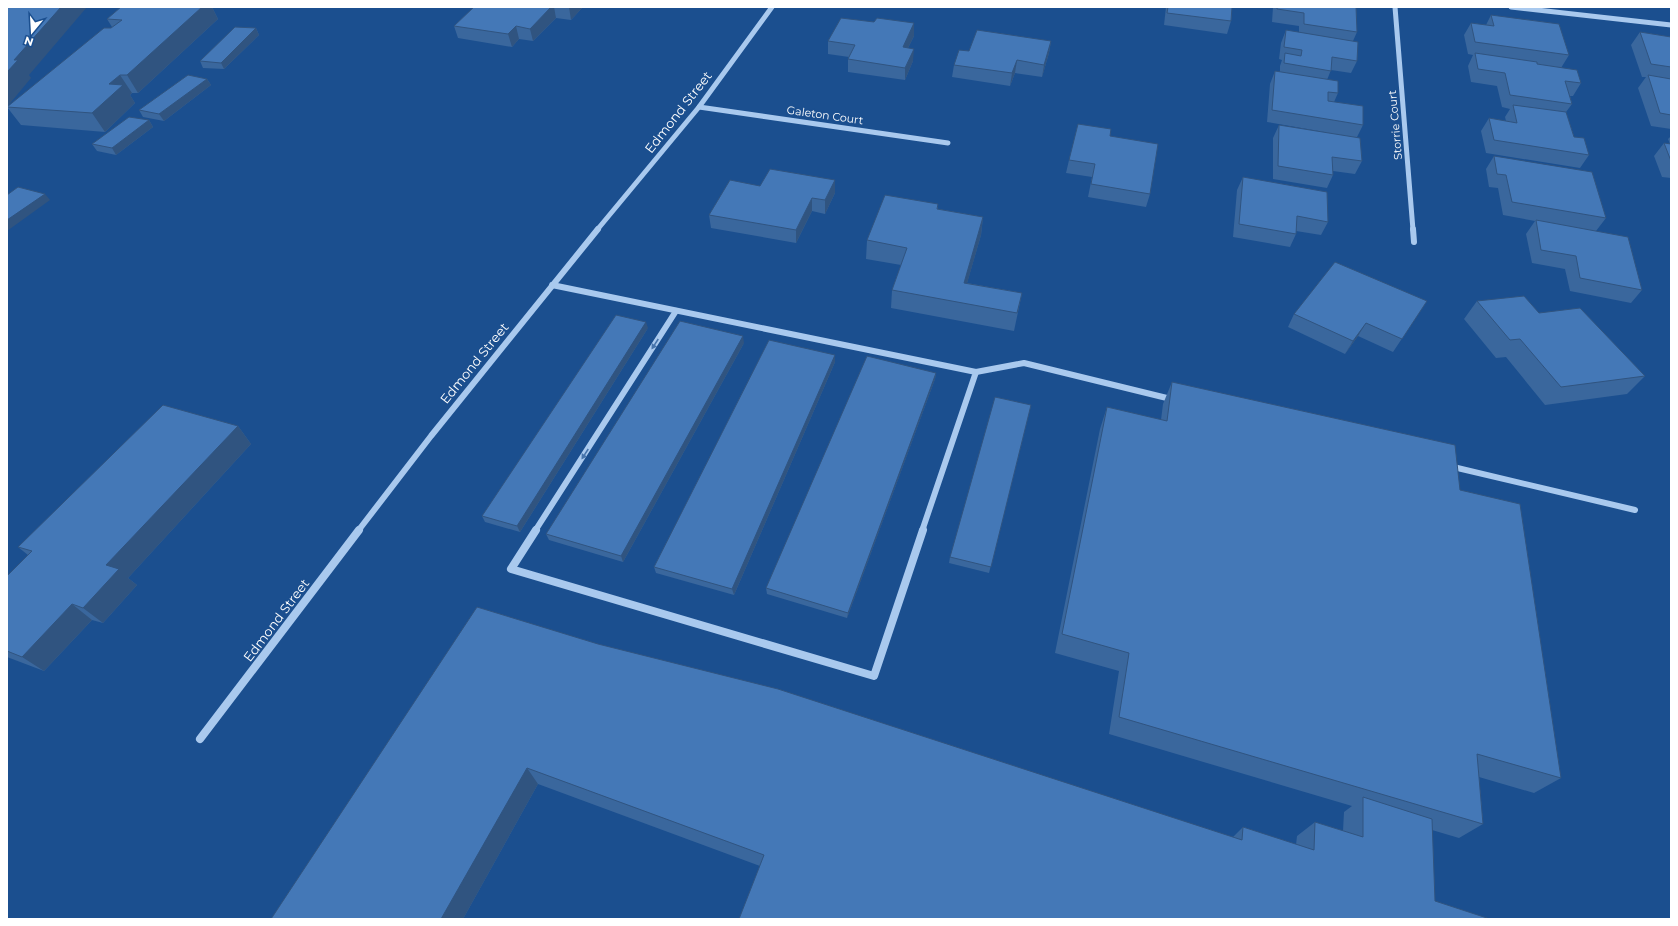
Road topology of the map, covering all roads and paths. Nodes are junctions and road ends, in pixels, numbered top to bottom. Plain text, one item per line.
1 (772, 7) edge
2 (1395, 7) edge
3 (1511, 7) edge
4 (1671, 25) edge
5 (699, 107) junction
6 (948, 143) dead end
7 (1414, 242) dead end
8 (552, 285) junction
9 (676, 311) junction
10 (976, 372) junction
11 (1179, 401) edge
12 (1442, 464) edge
13 (1635, 510) dead end
14 (200, 739) dead end

1 - 5 street, Edmond Street
2 - 7 street, Storrie Court
3 - 4 street
5 - 6 street, Galeton Court
5 - 8 street, Edmond Street
8 - 9 street
8 - 14 street, Edmond Street
9 - 10 street
9 -> 10 street
10 - 11 street
12 - 13 street

